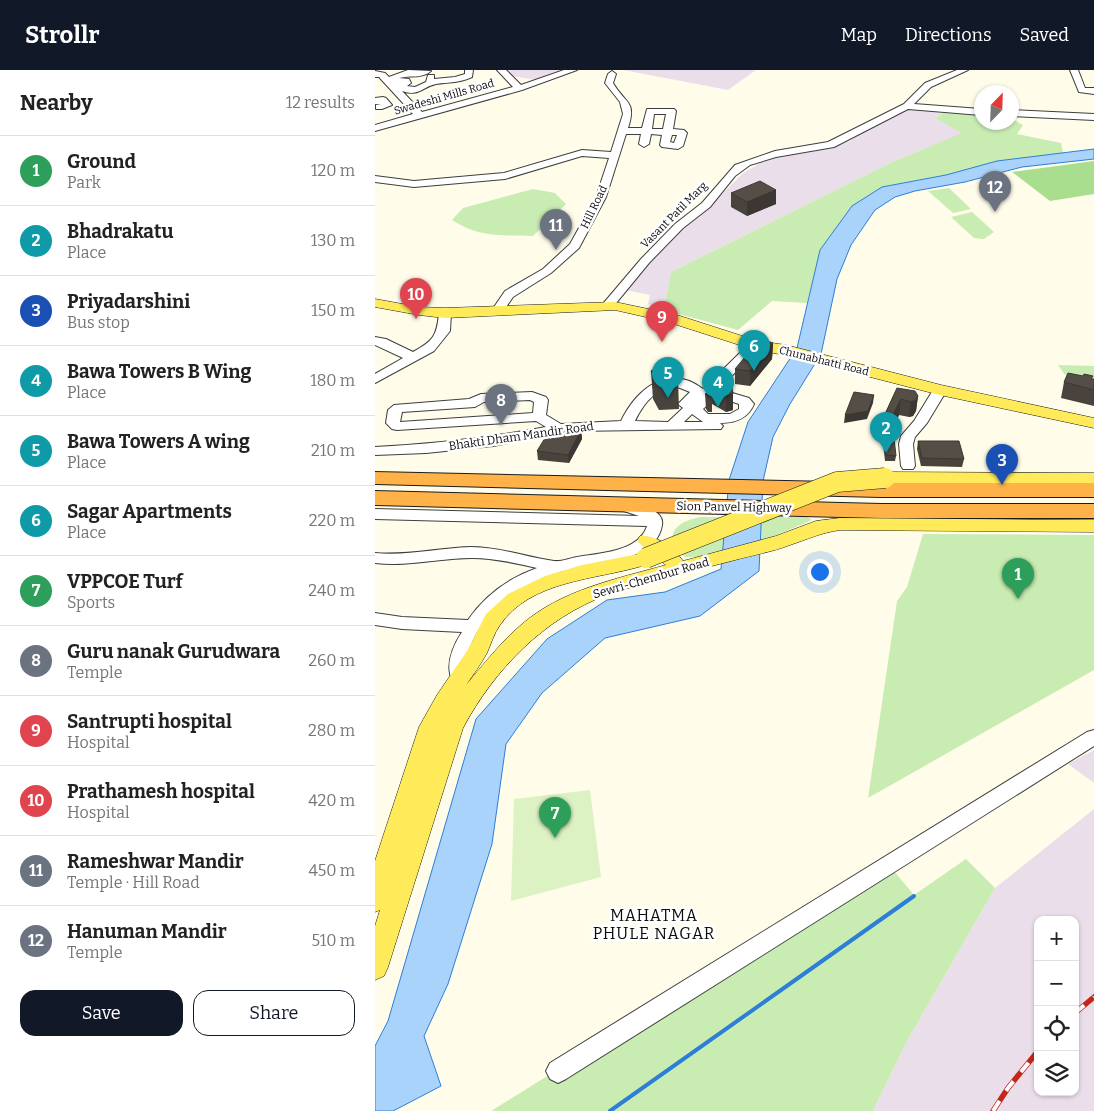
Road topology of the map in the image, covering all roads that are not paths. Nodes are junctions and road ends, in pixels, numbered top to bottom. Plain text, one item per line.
1 (469, 70) edge
2 (501, 70) edge
3 (573, 70) edge
4 (964, 70) edge
5 (1067, 70) edge
6 (1074, 70) edge
7 (425, 72) edge
8 (375, 74) edge
9 (612, 74) dead end
10 (461, 78) junction
11 (437, 83) junction
12 (491, 84) dead end
13 (1072, 86) dead end
14 (519, 88) junction
15 (382, 90) edge
16 (472, 90) junction
17 (1094, 91) edge
18 (420, 102) junction
19 (629, 106) junction
20 (907, 106) junction
21 (379, 108) edge
22 (656, 108) dead end
23 (974, 111) edge
24 (1019, 114) edge
25 (1094, 117) edge
26 (375, 123) edge
27 (375, 128) edge
28 (623, 131) junction
29 (645, 132) junction
30 (644, 144) dead end
31 (615, 155) junction
32 (375, 179) edge
33 (375, 303) edge
34 (607, 305) junction
35 (498, 310) junction
36 (445, 313) junction
37 (375, 341) edge
38 (755, 345) junction
39 (412, 357) junction
40 (375, 362) edge
41 (390, 370) junction
42 (375, 378) edge
43 (939, 390) junction
44 (712, 391) junction
45 (641, 402) junction
46 (475, 403) junction
47 (657, 405) edge
48 (681, 413) junction
49 (539, 418) junction
50 (472, 421) junction
51 (720, 422) junction
52 (1094, 423) edge
53 (626, 425) junction
54 (403, 426) junction
55 (743, 426) dead end
56 (559, 429) junction
57 (395, 450) junction
58 (375, 451) edge
59 (908, 466) dead end
60 (375, 478) edge
61 (1094, 479) edge
62 (1094, 490) edge
63 (375, 498) edge
64 (783, 498) junction
65 (611, 504) junction
66 (882, 511) junction
67 (1094, 511) edge
68 (375, 514) edge
69 (655, 521) junction
70 (1094, 526) edge
71 (817, 527) junction
72 (647, 549) junction
73 (375, 558) edge
74 (555, 567) junction
75 (683, 568) junction
76 (375, 620) edge
77 (473, 626) junction
78 (459, 677) junction
79 (1094, 737) edge
80 (1068, 751) joint
81 (375, 900) edge
82 (375, 967) edge
83 (558, 1070) dead end

1 - 10 street
2 - 14 street
3 - 14 street, Swadeshi Mills Road
4 - 20 street
5 - 13 street
6 - 17 street
7 - 11 street
7 - 18 street
8 - 15 street
9 - 19 street
10 - 11 street
10 - 16 street
11 - 16 street
11 - 18 street
11 - 18 street
12 - 16 street
14 - 16 street, Swadeshi Mills Road
15 - 18 street
16 - 18 street, Swadeshi Mills Road
18 - 21 street
18 - 27 street, Swadeshi Mills Road
19 - 22 street
19 - 28 street, Hill Road
20 - 23 street
20 - 34 street, Vasant Patil Marg
21 - 26 street
24 - 25 street
28 - 29 street
28 - 31 street, Hill Road
29 - 29 street
29 - 30 street
31 - 32 street
31 - 35 street, Hill Road
33 - 36 main road, Chunabhatti Road
34 - 35 main road, Chunabhatti Road
34 - 38 main road, Chunabhatti Road
35 - 36 main road, Chunabhatti Road
36 - 39 street
37 - 39 street
38 - 43 main road, Chunabhatti Road
38 - 44 street
39 - 41 street
40 - 41 street
41 - 42 street
43 - 52 main road, Chunabhatti Road
43 - 59 street
44 - 48 street
44 - 51 street
44 - 51 street
45 - 47 street
45 - 48 street
45 - 53 street
46 - 49 street
46 - 50 street
46 - 54 street
48 - 51 street, Bhakti Dham Mandir Road
48 - 53 street, Bhakti Dham Mandir Road
49 - 50 street
49 - 56 street
50 - 54 street
51 - 55 street
53 - 56 street, Bhakti Dham Mandir Road
54 - 57 street
56 - 57 street, Bhakti Dham Mandir Road
57 - 58 street, Bhakti Dham Mandir Road
60 - 64 highway, Sion Panvel Highway
61 - 72 main road, bridge
62 - 64 highway, Sion Panvel Highway
63 - 65 highway, Sion Panvel Highway
64 - 65 highway, Sion Panvel Highway, bridge
64 - 66 highway, Sion Panvel Highway
65 - 69 street
66 - 67 highway, Sion Panvel Highway
66 - 71 main road
68 - 69 street
69 - 72 street
70 - 71 main road, Sewri-Chembur Road
71 - 75 main road, Sewri-Chembur Road
72 - 74 street
72 - 75 main road
72 - 78 main road
73 - 74 street
74 - 77 street
75 - 82 main road, Sewri-Chembur Road
76 - 77 street
77 - 78 street
78 - 81 main road
79 - 80 street
80 - 83 street

